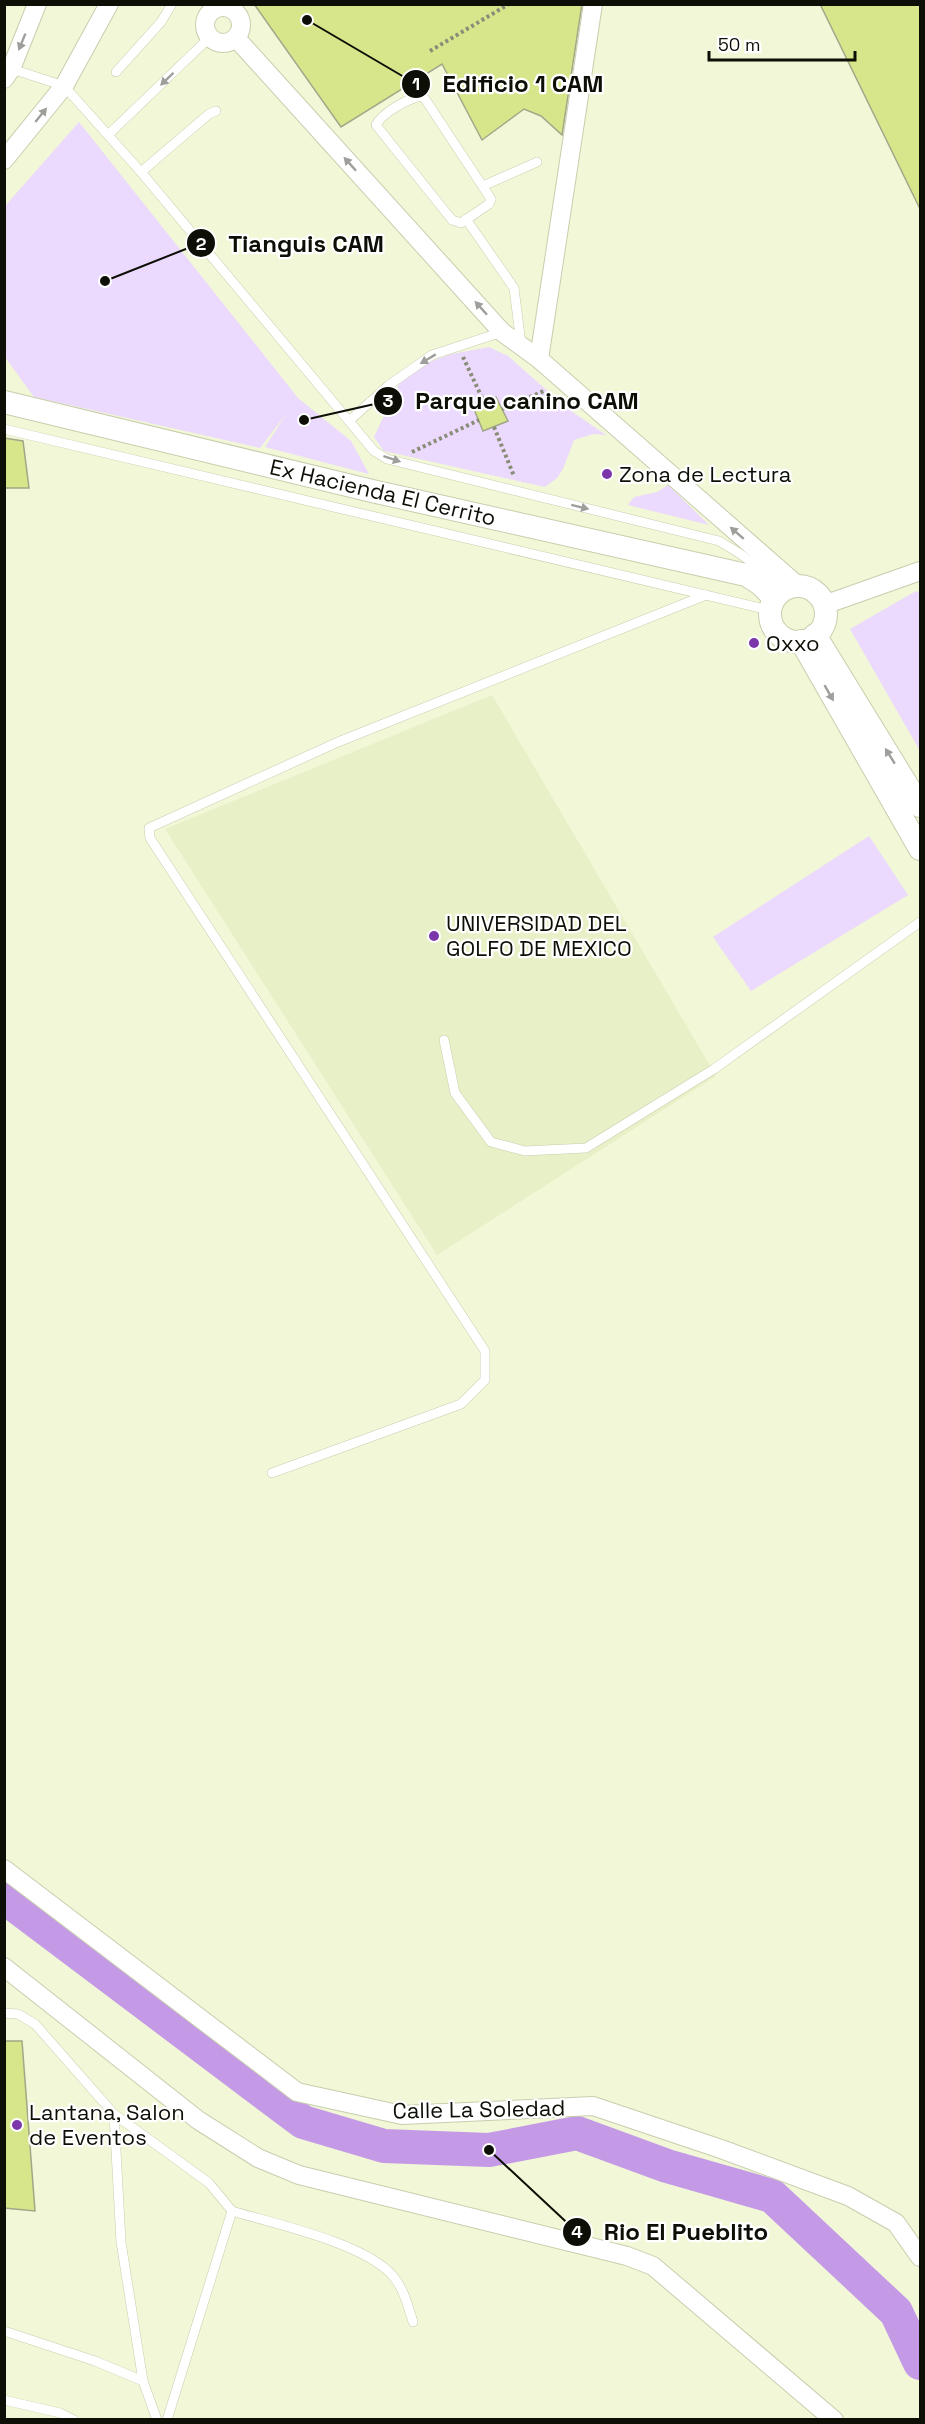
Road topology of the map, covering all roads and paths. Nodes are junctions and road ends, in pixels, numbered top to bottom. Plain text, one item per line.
1 (37, 4) edge
2 (109, 4) edge
3 (172, 4) edge
4 (509, 4) edge
5 (593, 4) edge
6 (223, 5) edge
7 (209, 38) junction
8 (236, 38) junction
9 (430, 51) dead end
10 (7, 72) edge
11 (116, 72) dead end
12 (64, 86) junction
13 (216, 111) dead end
14 (108, 135) junction
15 (4, 160) edge
16 (537, 162) dead end
17 (141, 172) junction
18 (483, 186) junction
19 (466, 219) junction
20 (502, 332) junction
21 (521, 344) junction
22 (461, 352) dead end
23 (539, 358) junction
24 (546, 390) dead end
25 (4, 402) edge
26 (484, 402) dead end
27 (502, 410) dead end
28 (479, 420) dead end
29 (349, 421) junction
30 (494, 427) dead end
31 (4, 429) edge
32 (404, 455) dead end
33 (515, 479) dead end
34 (918, 574) edge
35 (777, 593) junction
36 (706, 595) junction
37 (824, 605) junction
38 (808, 638) junction
39 (921, 806) edge
40 (921, 849) edge
41 (921, 922) edge
42 (444, 1040) dead end
43 (272, 1473) dead end
44 (4, 1869) edge
45 (4, 1967) edge
46 (4, 2006) edge
47 (4, 2013) edge
48 (18, 2013) junction
49 (114, 2114) junction
50 (232, 2211) junction
51 (921, 2257) edge
52 (413, 2322) dead end
53 (4, 2331) edge
54 (143, 2381) junction
55 (4, 2400) edge
56 (74, 2420) edge
57 (157, 2420) edge
58 (167, 2420) edge
59 (834, 2420) edge

1 -> 10 street
2 - 12 street
3 - 11 lane
4 - 9 path
5 - 23 street
6 - 7 street
6 - 8 street
7 - 8 street
7 -> 14 lane
20 -> 8 street
10 - 12 lane
12 - 14 lane
15 -> 12 street
13 - 17 lane
14 - 17 lane
16 - 18 lane
17 - 29 lane
18 - 19 lane
18 - 19 lane
19 - 21 lane
20 - 21 street
20 -> 29 lane
21 - 23 street
22 - 26 path
35 -> 23 street
24 - 27 path
25 - 35 street, Ex Hacienda El Cerrito
28 - 32 path
29 -> 35 lane
30 - 33 path
31 - 36 lane
34 - 37 street
35 - 36 lane
35 - 37 street
35 - 38 street
36 - 43 lane
37 - 38 street
39 -> 38 street
38 -> 40 street
41 - 42 lane
44 - 51 street, Calle La Soledad
45 - 59 street
46 - 48 lane
47 - 48 lane
48 - 49 lane
49 - 50 lane
49 - 54 lane
50 - 52 lane
50 - 58 lane
53 - 54 lane
54 - 57 lane
55 - 56 lane

